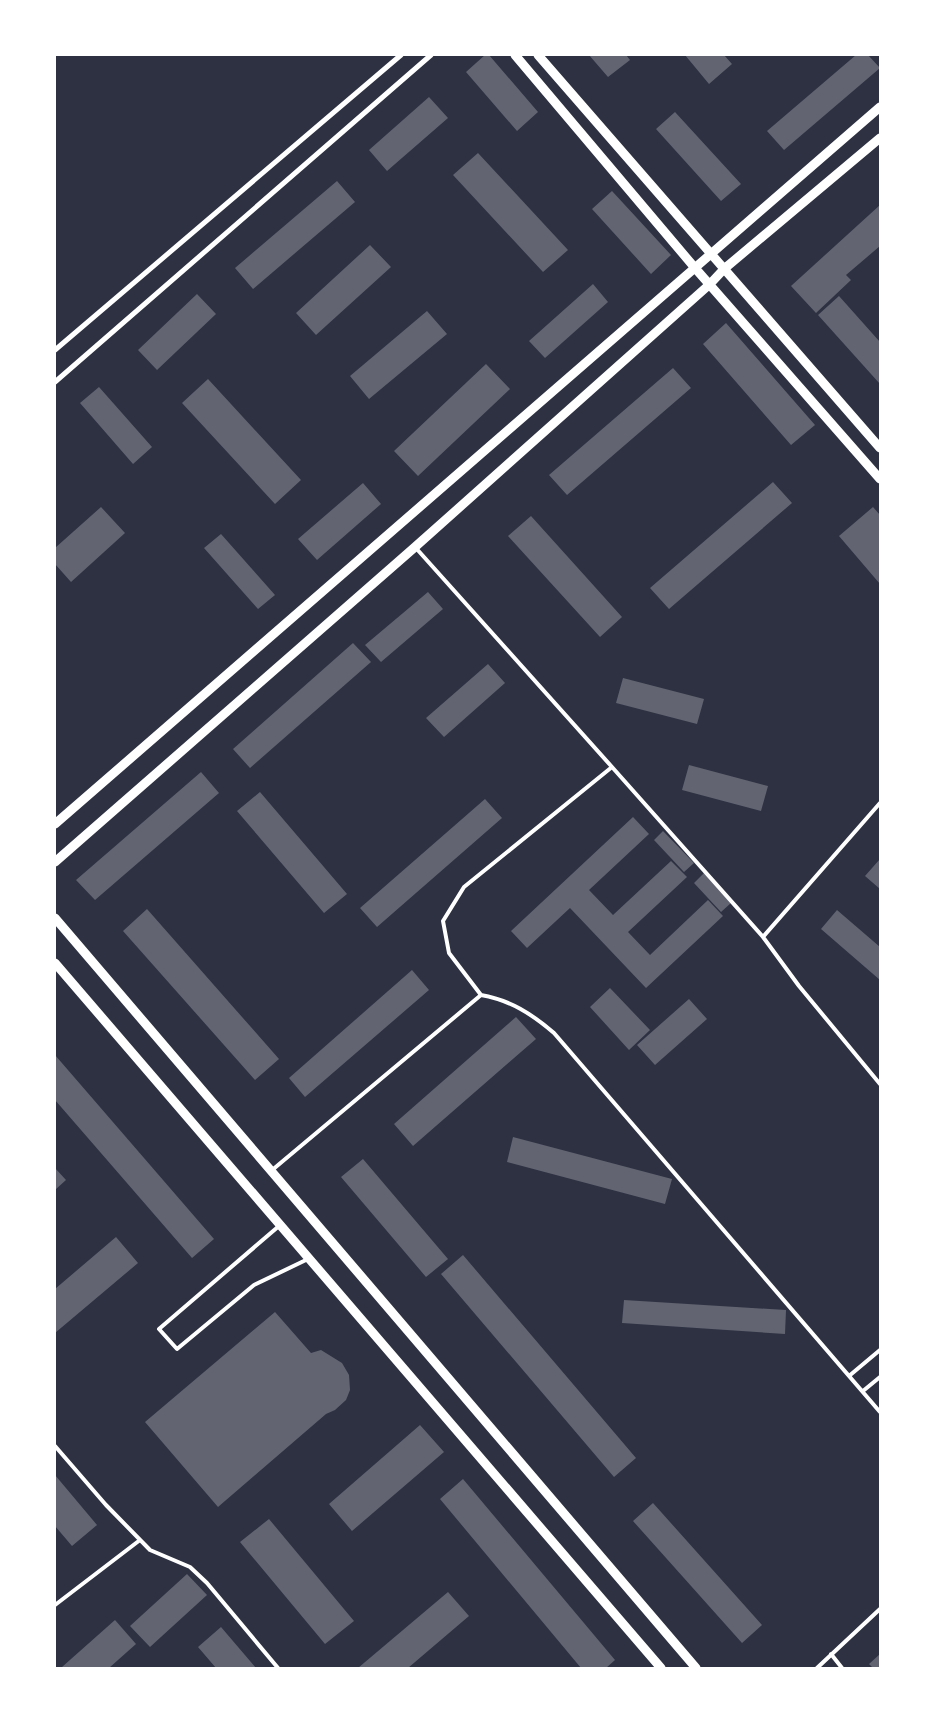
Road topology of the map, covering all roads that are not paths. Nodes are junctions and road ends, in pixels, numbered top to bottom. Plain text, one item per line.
1 (401, 55) edge
2 (431, 55) edge
3 (515, 55) edge
4 (538, 55) edge
5 (880, 107) edge
6 (880, 138) edge
7 (711, 254) junction
8 (696, 268) junction
9 (724, 269) junction
10 (710, 284) junction
11 (55, 350) edge
12 (55, 382) edge
13 (880, 448) edge
14 (880, 479) edge
15 (415, 547) junction
16 (612, 767) junction
17 (880, 803) edge
18 (55, 824) edge
19 (55, 862) edge
20 (55, 918) edge
21 (763, 938) junction
22 (55, 963) edge
23 (59, 972) edge
24 (481, 995) junction
25 (880, 1084) edge
26 (271, 1171) junction
27 (279, 1226) junction
28 (308, 1259) junction
29 (880, 1350) edge
30 (849, 1376) junction
31 (880, 1377) edge
32 (862, 1391) junction
33 (880, 1412) edge
34 (55, 1446) edge
35 (140, 1540) junction
36 (55, 1605) edge
37 (880, 1609) edge
38 (831, 1654) junction
39 (278, 1668) edge
40 (661, 1668) edge
41 (696, 1668) edge
42 (817, 1668) edge
43 (842, 1668) edge

1 - 11 street
2 - 12 street
3 - 8 street
4 - 7 street
5 - 7 street
6 - 9 street
7 - 8 street
7 - 9 street
8 - 10 street
8 - 18 street
9 - 10 street
9 - 13 street
10 - 14 street
10 - 15 street
15 - 16 lane
15 - 19 street
16 - 21 lane
16 - 24 lane
17 - 21 lane
20 - 26 street
21 - 25 lane
22 - 23 street
23 - 27 street
24 - 26 lane
24 - 30 lane
26 - 41 street
27 - 28 street
27 - 28 lane
28 - 40 street
29 - 30 lane
30 - 32 lane
31 - 32 lane
32 - 33 lane
34 - 35 lane
35 - 36 lane
35 - 39 lane
37 - 38 lane
38 - 42 lane
38 - 43 lane

